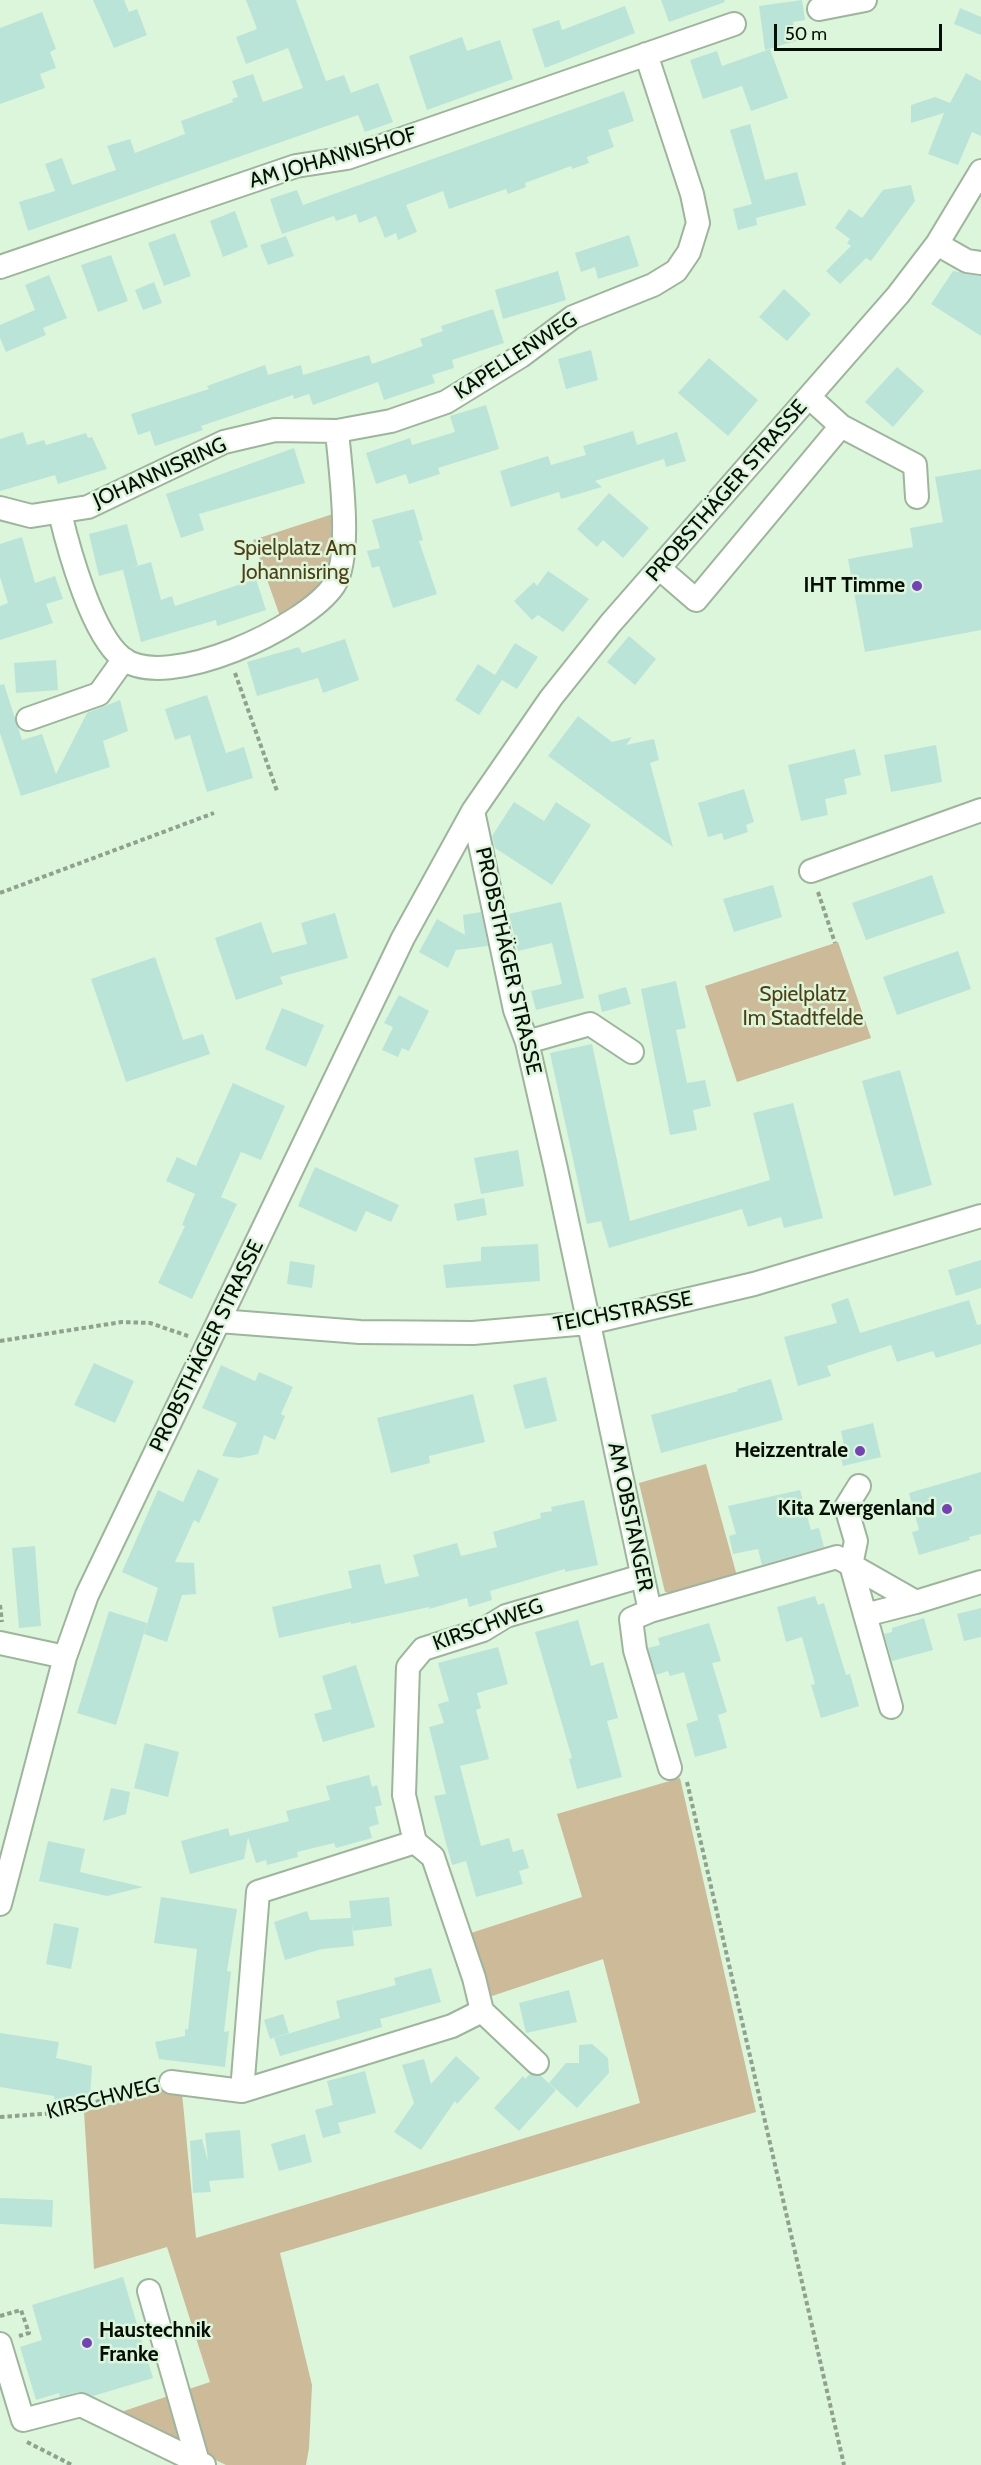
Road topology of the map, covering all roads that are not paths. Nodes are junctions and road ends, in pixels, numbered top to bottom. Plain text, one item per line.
1 (865, 0) edge
2 (819, 9) dead end
3 (734, 24) dead end
4 (646, 54) junction
5 (981, 171) edge
6 (937, 244) junction
7 (981, 263) edge
8 (0, 267) edge
9 (809, 397) junction
10 (841, 426) junction
11 (337, 431) junction
12 (918, 497) dead end
13 (0, 508) edge
14 (60, 513) junction
15 (659, 568) junction
16 (124, 659) junction
17 (28, 719) dead end
18 (981, 810) edge
19 (473, 811) junction
20 (812, 871) road end
21 (527, 1042) junction
22 (632, 1052) dead end
23 (981, 1216) edge
24 (219, 1321) junction
25 (588, 1323) junction
26 (859, 1486) dead end
27 (851, 1565) junction
28 (642, 1576) junction
29 (981, 1582) edge
30 (916, 1602) junction
31 (650, 1611) junction
32 (865, 1615) junction
33 (0, 1643) edge
34 (65, 1658) junction
35 (891, 1707) dead end
36 (670, 1768) road end
37 (415, 1842) junction
38 (0, 1904) edge
39 (482, 2010) junction
40 (537, 2063) dead end
41 (171, 2082) road end
42 (242, 2091) junction
43 (149, 2291) dead end
44 (5, 2341) edge
45 (201, 2464) edge

1 - 2 street
3 - 4 street, AM JOHANNISHOF
4 - 8 street, AM JOHANNISHOF
4 - 11 street, KAPELLENWEG
5 - 6 street, PROBSTHÄGER STRASSE
6 - 7 street
6 - 9 street, PROBSTHÄGER STRASSE
9 - 10 street
9 - 15 street, PROBSTHÄGER STRASSE
10 - 12 street
10 - 15 street
11 - 14 street, JOHANNISRING
11 - 16 street
13 - 14 street, JOHANNISRING
14 - 16 street
15 - 19 street, PROBSTHÄGER STRASSE
16 - 17 street
18 - 20 street
19 - 21 street, PROBSTHÄGER STRASSE
19 - 24 street, PROBSTHÄGER STRASSE
21 - 22 street
21 - 25 street, PROBSTHÄGER STRASSE
23 - 25 street, TEICHSTRASSE
24 - 25 street, TEICHSTRASSE
24 - 34 street, PROBSTHÄGER STRASSE
25 - 28 street, AM OBSTANGER
26 - 27 street
27 - 30 street, AM OBSTANGER
27 - 31 street, AM OBSTANGER
27 - 32 street
28 - 31 street, AM OBSTANGER
28 - 37 street, KIRSCHWEG
29 - 30 street
30 - 32 street
31 - 36 street
32 - 35 street
33 - 34 street
34 - 38 street, PROBSTHÄGER STRASSE
37 - 39 street
37 - 42 street
39 - 40 street
39 - 42 street, KIRSCHWEG
41 - 42 street, KIRSCHWEG
43 - 45 street
44 - 45 street

